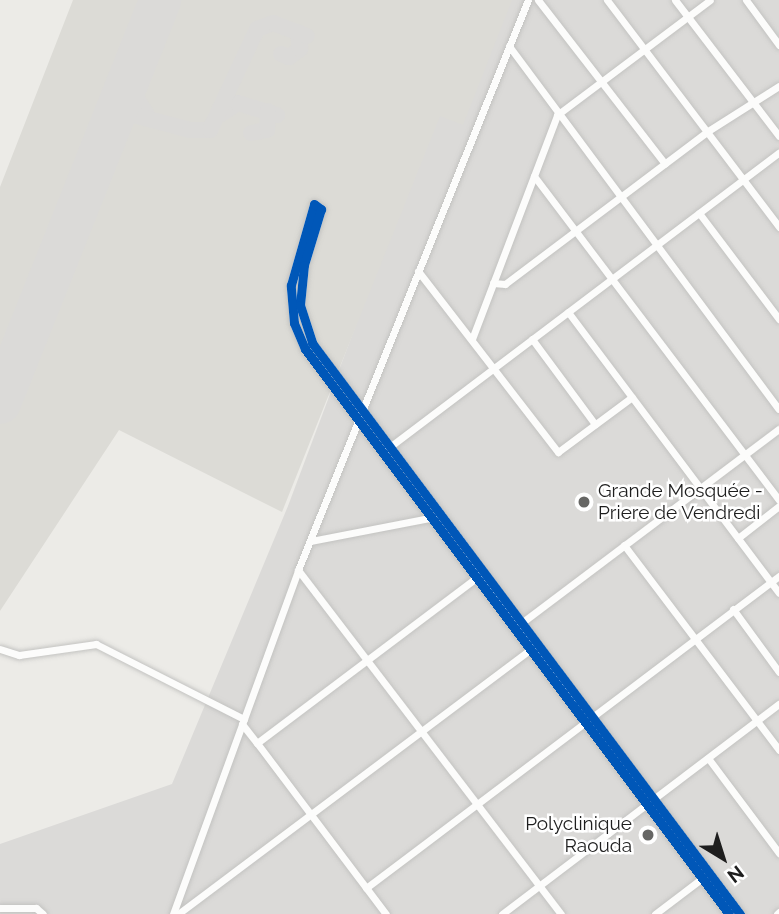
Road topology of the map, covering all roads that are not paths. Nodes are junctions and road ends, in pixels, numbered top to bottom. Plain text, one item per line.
1 (528, 0) edge
2 (538, 0) edge
3 (607, 0) edge
4 (675, 0) edge
5 (710, 0) edge
6 (746, 0) edge
7 (687, 17) junction
8 (779, 45) edge
9 (509, 46) junction
10 (645, 49) junction
11 (602, 82) junction
12 (779, 86) edge
13 (753, 100) junction
14 (558, 115) junction
15 (708, 131) junction
16 (779, 136) edge
17 (779, 153) edge
18 (665, 163) junction
19 (534, 176) junction
20 (744, 179) junction
21 (619, 198) junction
22 (699, 214) junction
23 (779, 227) edge
24 (576, 230) junction
25 (656, 246) junction
26 (418, 271) junction
27 (612, 278) junction
28 (493, 283) junction
29 (568, 312) junction
30 (779, 319) edge
31 (472, 339) junction
32 (531, 340) junction
33 (491, 370) junction
34 (632, 397) junction
35 (779, 409) edge
36 (362, 410) junction
37 (359, 420) junction
38 (595, 424) junction
39 (779, 429) edge
40 (387, 449) junction
41 (744, 455) junction
42 (700, 488) junction
43 (779, 500) edge
44 (779, 506) edge
45 (437, 516) junction
46 (738, 538) junction
47 (311, 541) junction
48 (624, 545) junction
49 (298, 570) junction
50 (482, 574) junction
51 (779, 576) edge
52 (771, 582) junction
53 (779, 593) edge
54 (733, 609) junction
55 (519, 625) junction
56 (693, 638) junction
57 (534, 647) junction
58 (0, 649) edge
59 (368, 661) junction
60 (779, 672) edge
61 (779, 704) edge
62 (588, 718) junction
63 (757, 721) junction
64 (243, 722) junction
65 (421, 732) junction
66 (257, 743) junction
67 (779, 750) edge
68 (708, 758) junction
69 (650, 802) junction
70 (476, 803) junction
71 (311, 814) junction
72 (779, 853) edge
73 (706, 876) junction
74 (539, 886) junction
75 (366, 888) junction
76 (0, 908) edge
77 (43, 914) edge
78 (175, 914) edge
79 (386, 914) edge
80 (502, 914) edge
81 (561, 914) edge
82 (655, 914) edge
83 (729, 914) edge
84 (740, 914) edge

1 - 9 street
2 - 11 street
3 - 10 street
4 - 7 street
5 - 7 street
6 - 8 street
7 - 10 street
7 - 13 street
9 - 14 street
9 - 26 street
10 - 11 street
10 - 15 street
11 - 14 street
11 - 18 street
12 - 13 street
13 - 15 street
13 - 16 street
14 - 19 street
14 - 21 street
15 - 18 street
15 - 20 street
17 - 20 street
18 - 21 street
19 - 24 street
19 - 28 street
20 - 22 street
20 - 23 street
21 - 24 street
21 - 25 street
22 - 25 street
22 - 30 street
24 - 27 street
24 - 28 street
25 - 27 street
25 - 35 street
26 - 31 street
26 - 36 street
27 - 29 street
27 - 41 street
28 - 31 street
29 - 32 street
29 - 34 street
31 - 33 street
32 - 33 street
32 - 38 street
33 - 38 street
33 - 40 street
34 - 38 street
34 - 42 street
36 - 37 street
36 - 37 street
36 - 40 street
37 - 40 street
37 - 47 street
39 - 41 street
40 - 45 street
41 - 42 street
41 - 43 street
42 - 46 street
42 - 48 street
44 - 46 street
45 - 47 street
45 - 50 street
46 - 52 street
47 - 49 street
48 - 55 street
48 - 56 street
49 - 59 street
49 - 64 street
50 - 55 street
50 - 59 street
51 - 52 street
52 - 53 street
52 - 54 street
54 - 56 street
54 - 60 street
55 - 57 street
56 - 62 street
56 - 63 street
57 - 62 street
57 - 65 street
58 - 64 street
59 - 65 street
59 - 66 street
61 - 63 street
62 - 69 street
62 - 70 street
63 - 67 street
63 - 68 street
64 - 66 street
64 - 78 street
65 - 70 street
65 - 71 street
66 - 71 street
68 - 69 street
68 - 72 street
69 - 73 street
69 - 74 street
70 - 74 street
70 - 75 street
71 - 75 street
71 - 78 street
73 - 82 street
73 - 83 street
73 - 84 street
74 - 80 street
74 - 81 street
75 - 79 street
76 - 77 street

